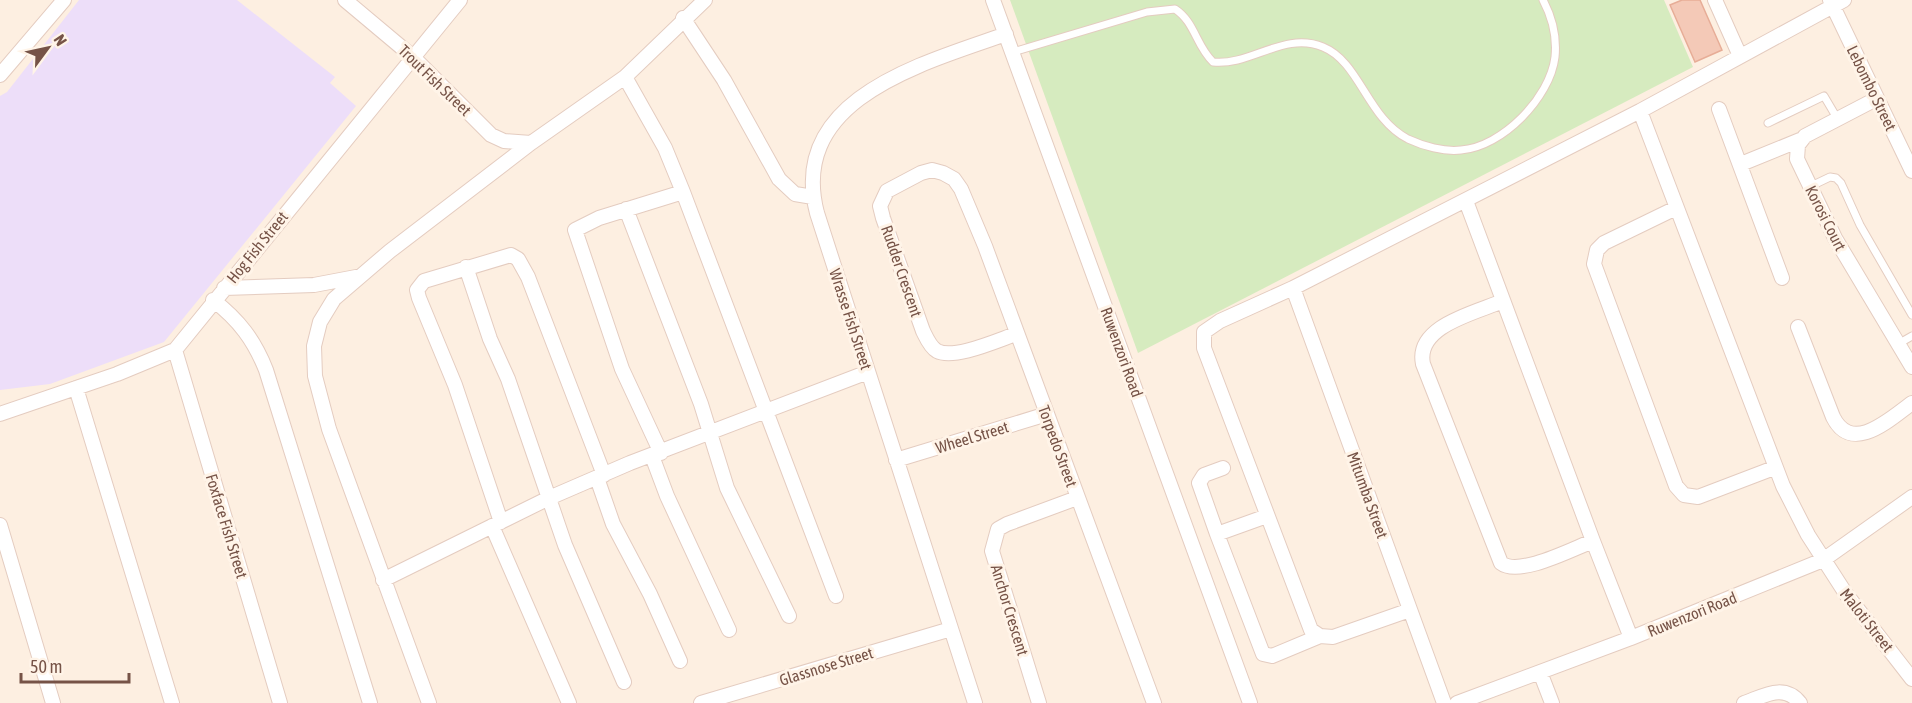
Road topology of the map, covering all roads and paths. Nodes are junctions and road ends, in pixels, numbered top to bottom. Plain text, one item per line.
1 (64, 0) edge
2 (345, 0) edge
3 (460, 0) edge
4 (705, 0) edge
5 (993, 0) edge
6 (1543, 0) edge
7 (1715, 0) edge
8 (1836, 2) edge
9 (683, 18) junction
10 (1006, 34) junction
11 (1013, 52) junction
12 (1740, 56) junction
13 (413, 57) junction
14 (0, 75) edge
15 (625, 77) junction
16 (1876, 99) junction
17 (1719, 109) dead end
18 (1640, 111) junction
19 (1838, 118) junction
20 (1768, 123) dead end
21 (1800, 141) junction
22 (531, 143) junction
23 (1741, 164) junction
24 (1912, 171) edge
25 (1809, 187) junction
26 (961, 189) joint
27 (682, 192) junction
28 (813, 197) junction
29 (1466, 201) junction
30 (1676, 208) junction
31 (626, 209) junction
32 (466, 267) junction
33 (360, 276) junction
34 (1782, 278) dead end
35 (224, 288) junction
36 (1293, 288) junction
37 (213, 300) junction
38 (1503, 301) junction
39 (1912, 315) edge
40 (1798, 327) dead end
41 (1016, 334) junction
42 (1912, 336) edge
43 (1898, 344) junction
44 (175, 350) junction
45 (1912, 367) edge
46 (868, 372) junction
47 (76, 388) junction
48 (1912, 403) edge
49 (0, 414) edge
50 (765, 414) junction
51 (1047, 414) junction
52 (710, 433) junction
53 (657, 455) junction
54 (896, 460) junction
55 (1223, 468) dead end
56 (1774, 468) junction
57 (601, 476) junction
58 (1912, 497) edge
59 (549, 498) junction
60 (1077, 498) junction
61 (1267, 516) junction
62 (496, 524) junction
63 (0, 525) edge
64 (1217, 534) junction
65 (1593, 541) junction
66 (1824, 560) junction
67 (383, 580) junction
68 (836, 596) dead end
69 (1410, 610) junction
70 (789, 616) dead end
71 (951, 629) junction
72 (729, 630) dead end
73 (1320, 636) junction
74 (1631, 638) junction
75 (680, 661) dead end
76 (1540, 672) junction
77 (1912, 679) edge
78 (624, 682) dead end
79 (53, 703) edge
80 (172, 703) edge
81 (280, 703) edge
82 (370, 703) edge
83 (429, 703) edge
84 (568, 703) edge
85 (702, 703) edge
86 (975, 703) edge
87 (1039, 703) edge
88 (1154, 703) edge
89 (1250, 703) edge
90 (1444, 703) edge
91 (1457, 703) edge
92 (1552, 703) edge
93 (1744, 703) edge
94 (1800, 703) edge

1 - 14 street
2 - 13 street, Trout Fish Street
3 - 13 street, Hog Fish Street
4 - 9 street
5 - 10 street, Ruwenzori Road
6 - 11 lane
7 - 12 street
8 - 12 street
8 - 16 street, Lebombo Street
9 - 15 street
9 - 28 street
10 - 11 street, Ruwenzori Road
10 - 28 street, Wrasse Fish Street
11 - 89 street, Ruwenzori Road
12 - 18 street
13 - 22 street, Trout Fish Street
13 - 35 street, Hog Fish Street
15 - 22 street
15 - 27 street
16 - 19 street
16 - 24 street, Lebombo Street
17 - 23 street
18 - 29 street
18 - 30 street, Maloti Street
19 - 20 lane
19 - 21 street
21 - 23 street
21 - 25 street, Korosi Court
22 - 33 street
23 - 34 street
25 - 39 lane
25 - 43 street, Korosi Court
26 - 41 street, Torpedo Street
26 - 41 street, Rudder Crescent
27 - 31 street
27 - 50 street
28 - 46 street, Wrasse Fish Street
29 - 36 street
29 - 38 street
30 - 56 street, Maloti Street
30 - 56 street
31 - 52 street
31 - 53 street
32 - 57 street
32 - 59 street
32 - 62 street
33 - 35 street
33 - 67 street
35 - 37 street, Hog Fish Street
36 - 61 street
36 - 69 street, Mitumba Street
37 - 44 street, Hog Fish Street
37 - 82 street
38 - 65 street
38 - 65 street
40 - 48 street
41 - 51 street, Torpedo Street
42 - 43 lane
43 - 45 street, Korosi Court
44 - 47 street, Hog Fish Street
44 - 81 street, Foxface Fish Street
46 - 50 street
46 - 54 street, Wrasse Fish Street
47 - 49 street, Hog Fish Street
47 - 80 street
50 - 52 street
50 - 68 street
51 - 54 street, Wheel Street
51 - 60 street, Torpedo Street
52 - 53 street
52 - 70 street
53 - 57 street
53 - 72 street
54 - 71 street, Wrasse Fish Street
55 - 64 street
56 - 66 street, Maloti Street
57 - 59 street
57 - 75 street
58 - 66 street, Ruwenzori Road
59 - 62 street
59 - 78 street
60 - 87 street, Anchor Crescent
60 - 88 street, Torpedo Street
61 - 64 street
61 - 73 street
62 - 67 street
62 - 84 street
63 - 79 street
64 - 73 street
65 - 74 street
66 - 74 street, Ruwenzori Road
66 - 77 street, Maloti Street
67 - 83 street
69 - 73 street
69 - 90 street, Mitumba Street
71 - 85 street, Glassnose Street
71 - 86 street, Wrasse Fish Street
74 - 76 street, Ruwenzori Road
76 - 91 street, Ruwenzori Road
76 - 92 street
93 - 94 street

